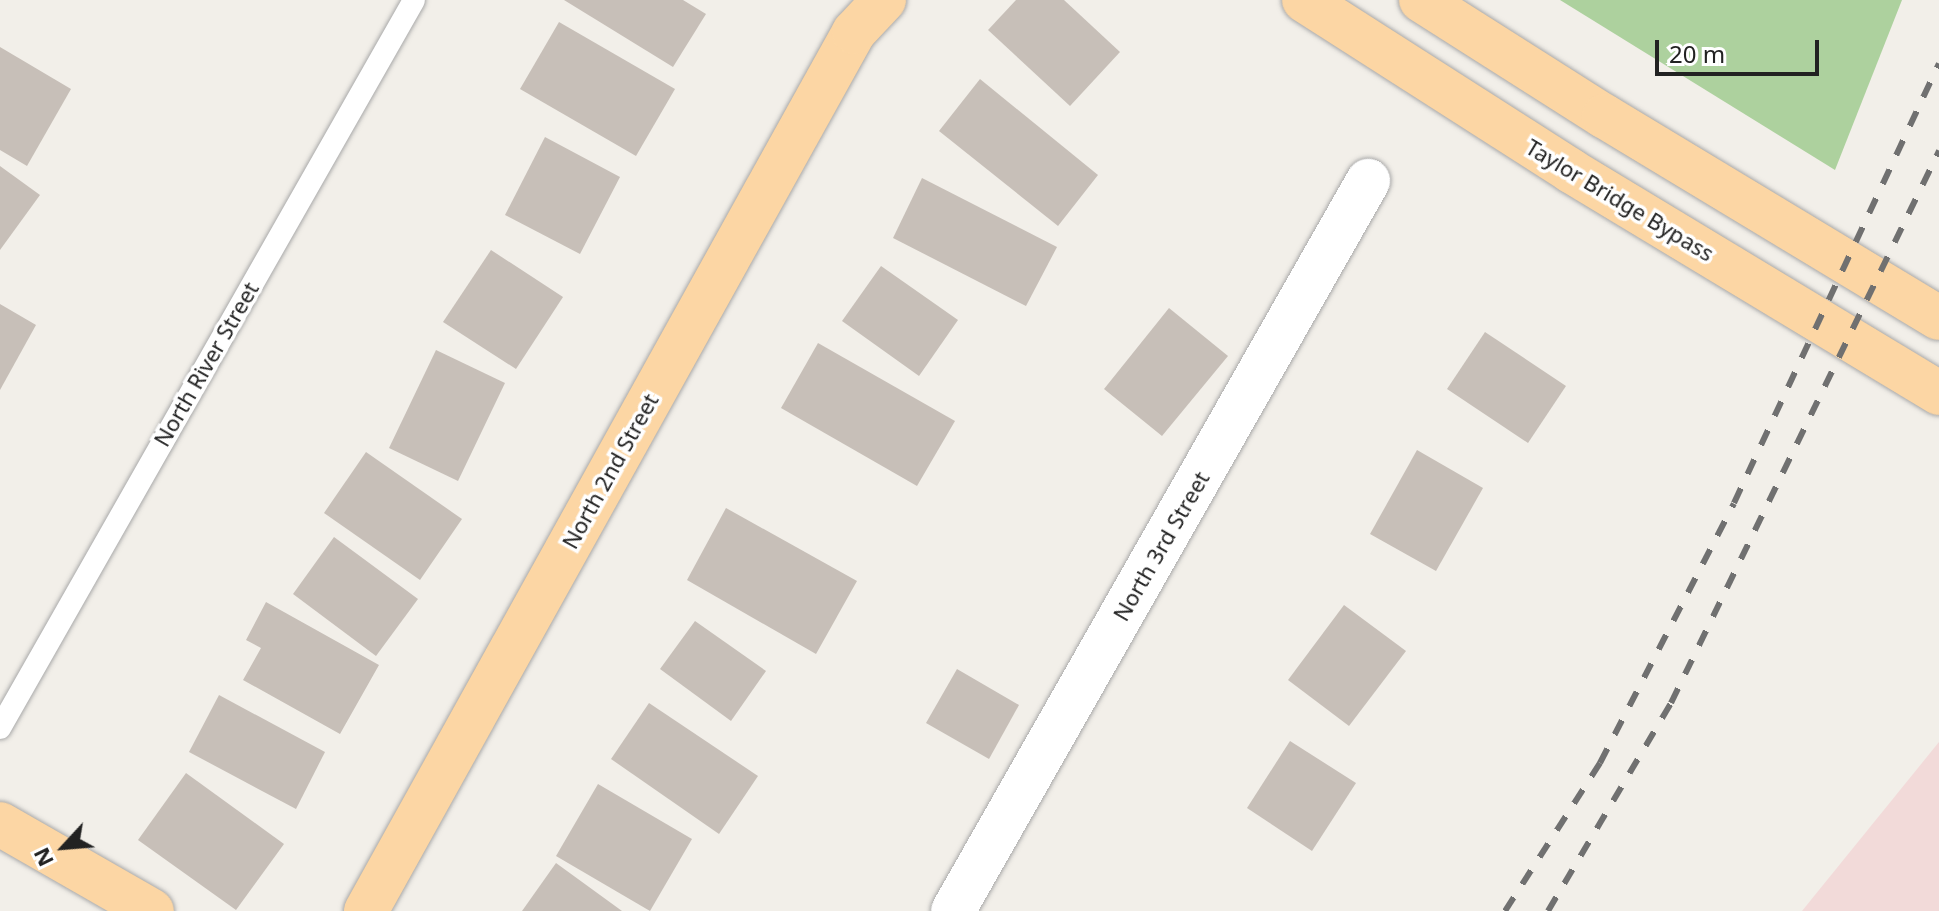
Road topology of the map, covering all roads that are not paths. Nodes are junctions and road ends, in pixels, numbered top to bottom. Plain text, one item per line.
1 (414, 0) edge
2 (884, 0) edge
3 (1304, 0) edge
4 (1421, 0) edge
5 (858, 16) edge
6 (1368, 181) dead end
7 (1939, 318) edge
8 (1939, 393) edge
9 (0, 728) edge
10 (0, 824) edge
11 (152, 911) edge
12 (366, 911) edge
13 (953, 911) edge

1 - 9 lane, North River Street
2 - 5 main road, North 2nd Street
3 - 8 main road, Taylor Bridge Bypass
4 - 7 main road
5 - 12 main road, North 2nd Street
6 - 13 street, North 3rd Street
10 - 11 main road

